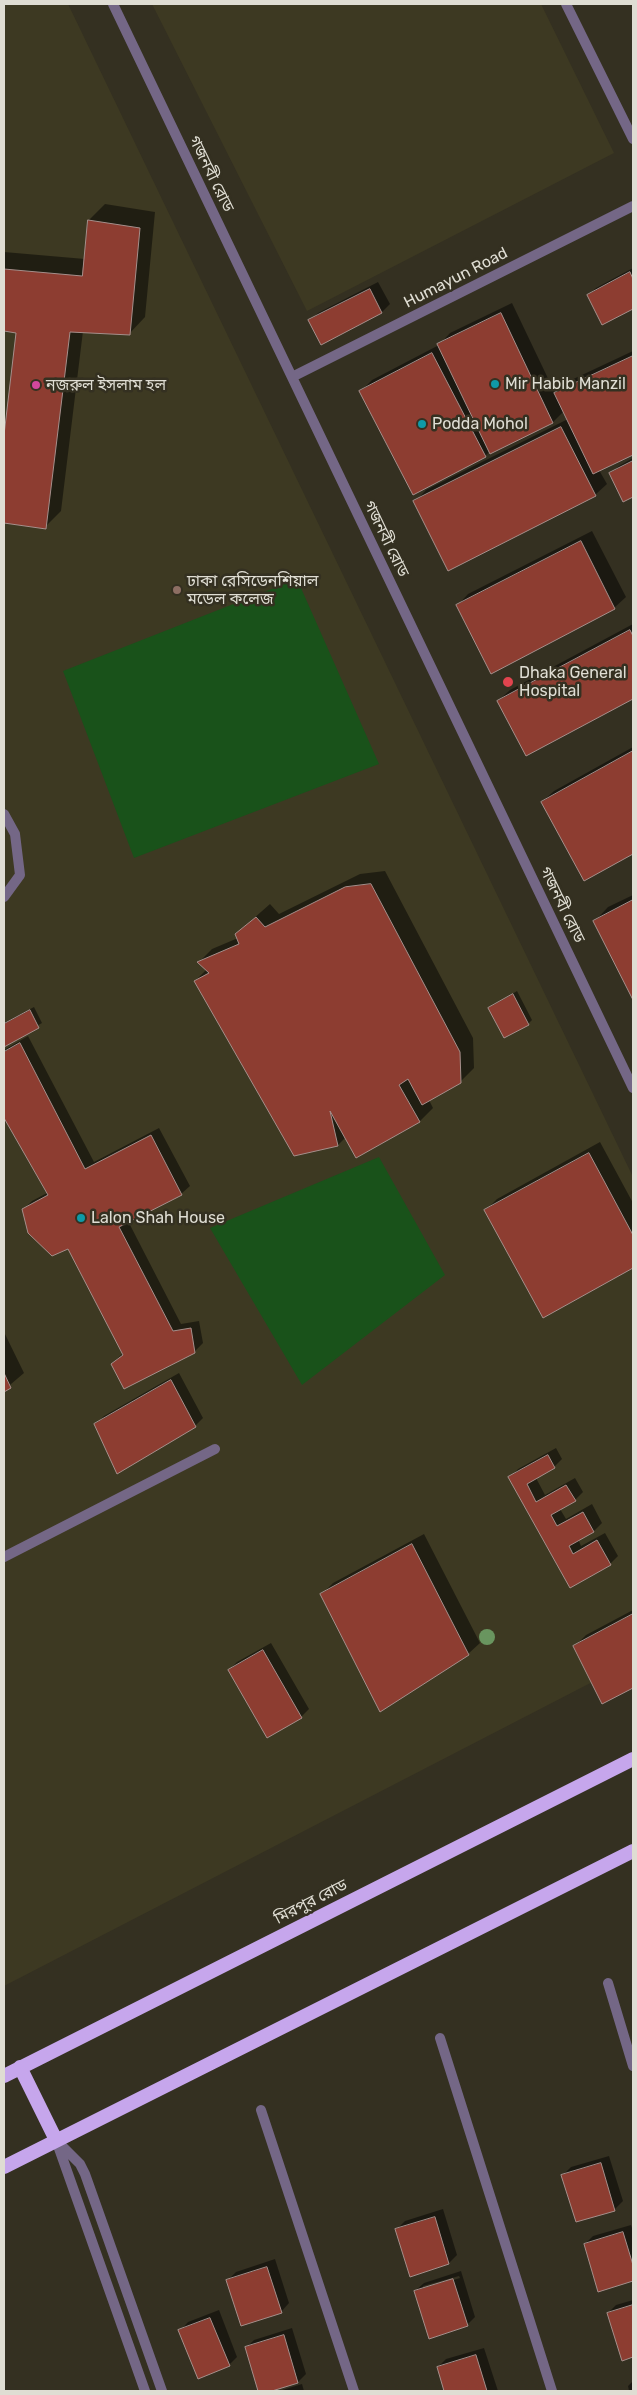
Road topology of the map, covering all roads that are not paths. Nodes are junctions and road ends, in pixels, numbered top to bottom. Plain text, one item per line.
1 (113, 4) edge
2 (566, 4) edge
3 (633, 138) edge
4 (633, 206) edge
5 (292, 377) junction
6 (4, 814) edge
7 (4, 897) edge
8 (633, 1088) edge
9 (215, 1449) dead end
10 (4, 1557) edge
11 (633, 1759) edge
12 (633, 1851) edge
13 (608, 1984) dead end
14 (440, 2038) dead end
15 (633, 2066) edge
16 (20, 2067) junction
17 (4, 2076) edge
18 (261, 2110) dead end
19 (56, 2140) junction
20 (4, 2167) edge
21 (85, 2174) junction
22 (70, 2181) junction
23 (145, 2391) edge
24 (162, 2391) edge
25 (354, 2391) edge
26 (552, 2391) edge

1 - 5 street, গজনবী রোড
2 - 3 street
4 - 5 street, Humayun Road
5 - 8 street, গজনবী রোড
6 - 7 street
9 - 10 street
11 - 16 highway, মিরপুর রোড
12 - 19 highway
13 - 15 street
14 - 26 street
16 - 17 highway, মিরপুর রোড
16 - 19 highway
18 - 25 street
19 - 20 highway
19 - 21 street
19 - 22 street
21 - 22 street
21 - 24 street
22 - 23 street

